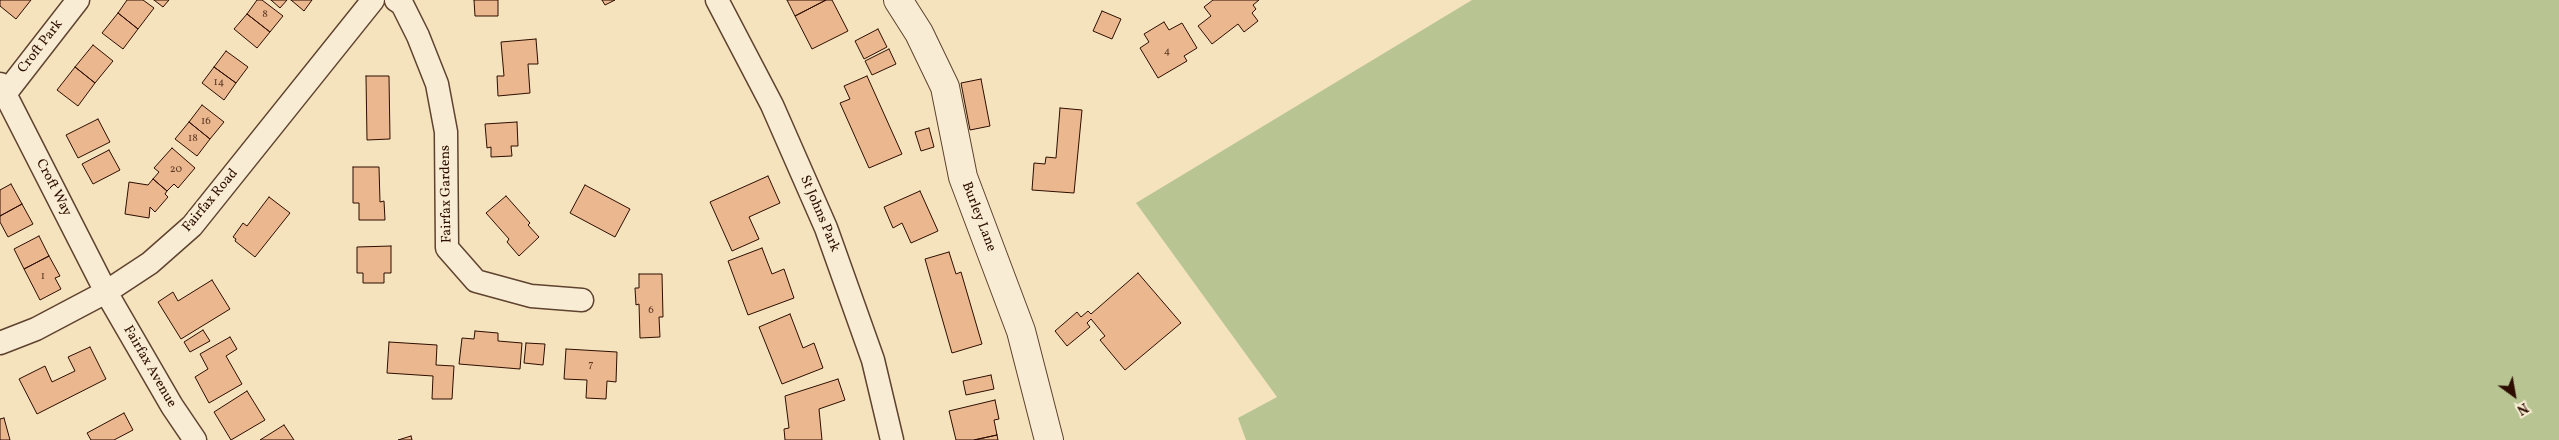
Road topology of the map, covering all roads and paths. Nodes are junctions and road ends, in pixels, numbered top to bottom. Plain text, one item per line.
1 (78, 0) edge
2 (373, 0) edge
3 (396, 0) edge
4 (717, 0) edge
5 (898, 0) edge
6 (2, 89) edge
7 (106, 292) junction
8 (582, 300) dead end
9 (0, 343) edge
10 (195, 440) edge
11 (892, 440) edge
12 (1048, 440) edge

1 - 6 street, Croft Park
2 - 7 street, Fairfax Road
3 - 8 street, Fairfax Gardens
4 - 11 street, St Johns Park
5 - 12 street, Burley Lane
6 - 7 street, Croft Way
7 - 9 street, Fairfax Road
7 - 10 street, Fairfax Avenue

